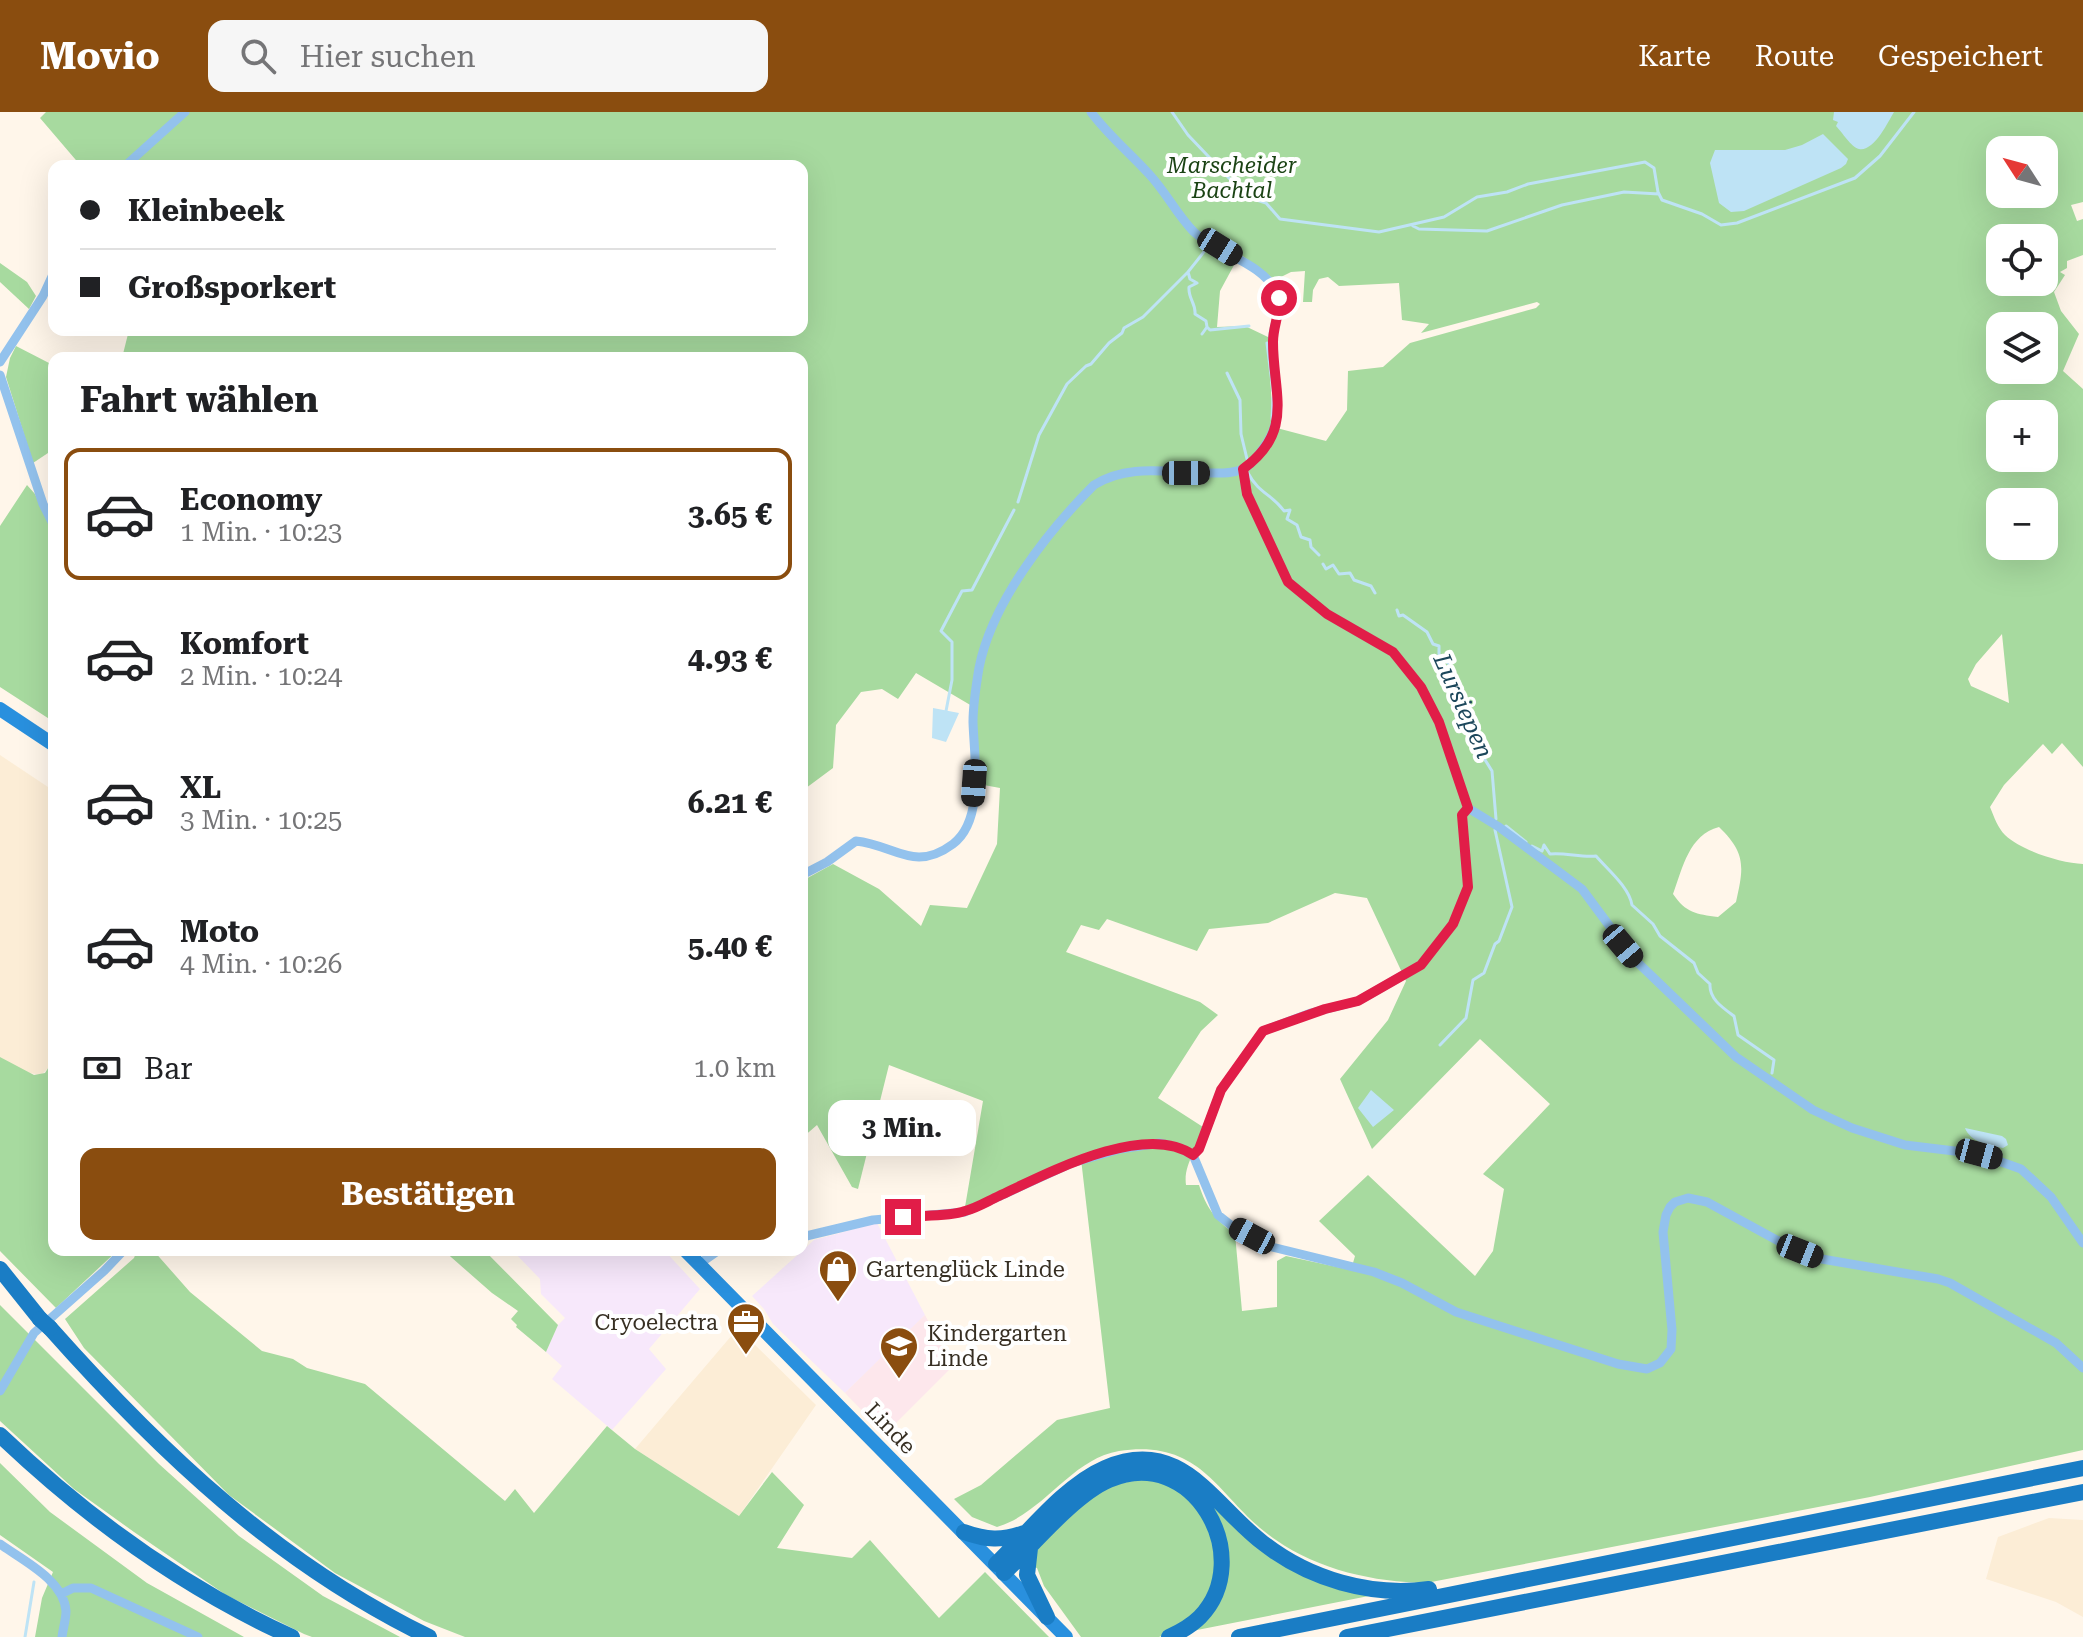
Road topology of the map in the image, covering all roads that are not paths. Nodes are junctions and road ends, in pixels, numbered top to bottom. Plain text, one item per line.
1 (185, 112) edge
2 (1091, 112) edge
3 (132, 160) edge
4 (48, 285) edge
5 (0, 362) edge
6 (0, 375) edge
7 (1243, 469) junction
8 (48, 514) edge
9 (0, 709) edge
10 (48, 741) edge
11 (1468, 808) junction
12 (808, 872) edge
13 (1193, 1155) junction
14 (808, 1236) edge
15 (2083, 1243) edge
16 (118, 1256) edge
17 (691, 1256) edge
18 (710, 1256) edge
19 (699, 1264) junction
20 (0, 1269) edge
21 (2083, 1368) edge
22 (0, 1391) edge
23 (0, 1435) edge
24 (2083, 1468) edge
25 (2083, 1492) edge
26 (964, 1532) junction
27 (1029, 1539) junction
28 (0, 1544) edge
29 (1000, 1569) junction
30 (1486, 1586) junction
31 (61, 1594) junction
32 (1047, 1617) junction
33 (62, 1637) edge
34 (198, 1637) edge
35 (292, 1637) edge
36 (429, 1637) edge
37 (1066, 1637) edge
38 (1169, 1637) edge
39 (1239, 1637) edge
40 (1347, 1637) edge

1 - 3 street
2 - 7 street
4 - 5 street
6 - 8 street
7 - 11 street
7 - 12 street
9 - 10 main road
11 - 13 street
11 - 15 street
13 - 14 street
13 - 21 street
16 - 22 street
17 - 19 main road, Linde
18 - 19 street
19 - 26 main road, Linde
20 - 36 highway
23 - 35 highway
24 - 30 highway
25 - 40 highway
26 - 27 highway
26 - 29 main road, Linde
27 - 29 highway
27 - 30 highway
27 - 32 highway
27 - 38 highway
28 - 31 street
29 - 32 main road, Linde
30 - 39 highway
31 - 33 street
31 - 34 street
32 - 37 main road, Linde

